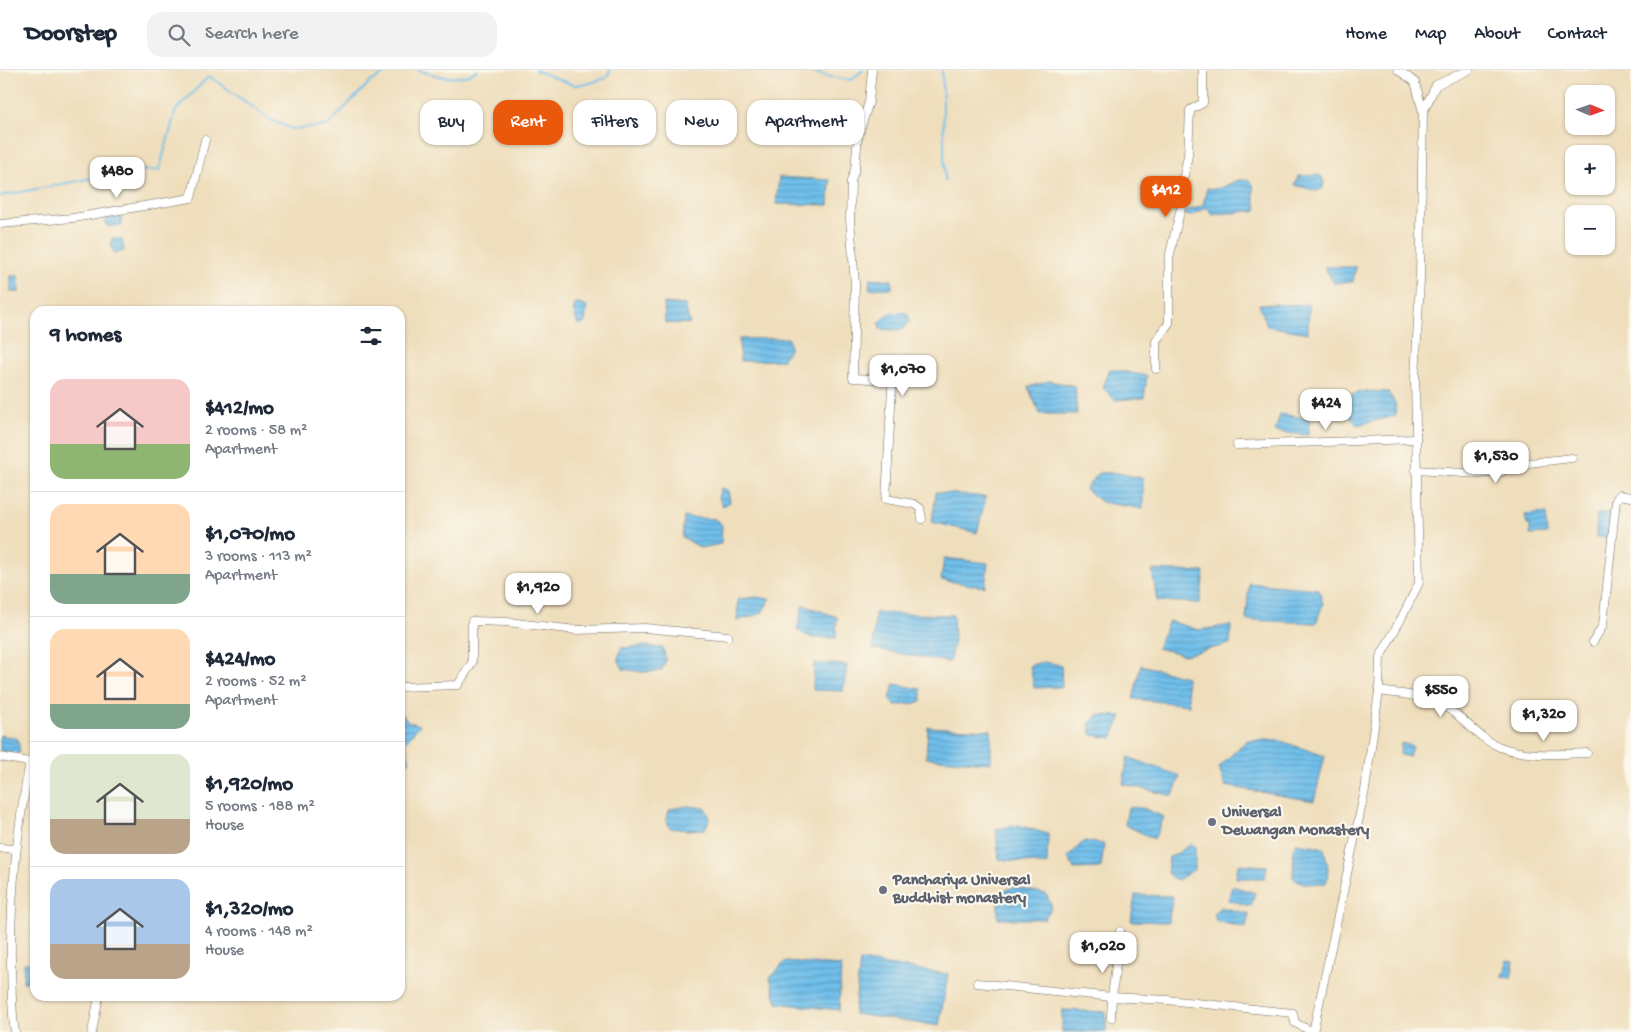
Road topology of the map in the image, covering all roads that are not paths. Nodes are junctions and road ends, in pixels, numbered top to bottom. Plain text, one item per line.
1 (872, 70) edge
2 (1203, 70) edge
3 (1398, 70) edge
4 (1469, 70) edge
5 (1423, 112) junction
6 (205, 140) dead end
7 (0, 224) edge
8 (1156, 369) dead end
9 (1416, 439) junction
10 (1237, 445) dead end
11 (1572, 458) dead end
12 (1416, 470) junction
13 (1631, 497) edge
14 (922, 519) dead end
15 (728, 636) dead end
16 (1593, 642) dead end
17 (405, 687) edge
18 (1379, 691) junction
19 (1587, 753) dead end
20 (0, 757) edge
21 (30, 762) edge
22 (30, 773) edge
23 (0, 848) edge
24 (16, 849) junction
25 (1120, 931) dead end
26 (977, 982) dead end
27 (1112, 997) junction
28 (98, 1001) edge
29 (1111, 1018) dead end
30 (15, 1032) edge
31 (92, 1032) edge
32 (1313, 1032) edge

1 - 14 street
2 - 8 street
3 - 5 street
4 - 5 street
5 - 9 street
6 - 7 street
9 - 10 street
9 - 12 street
11 - 12 street
12 - 18 street
13 - 16 street
15 - 17 street
18 - 19 street
18 - 32 street
20 - 21 street
22 - 24 street
23 - 24 street
24 - 30 street
25 - 27 street
26 - 27 street
27 - 29 street
27 - 32 street
28 - 31 street

